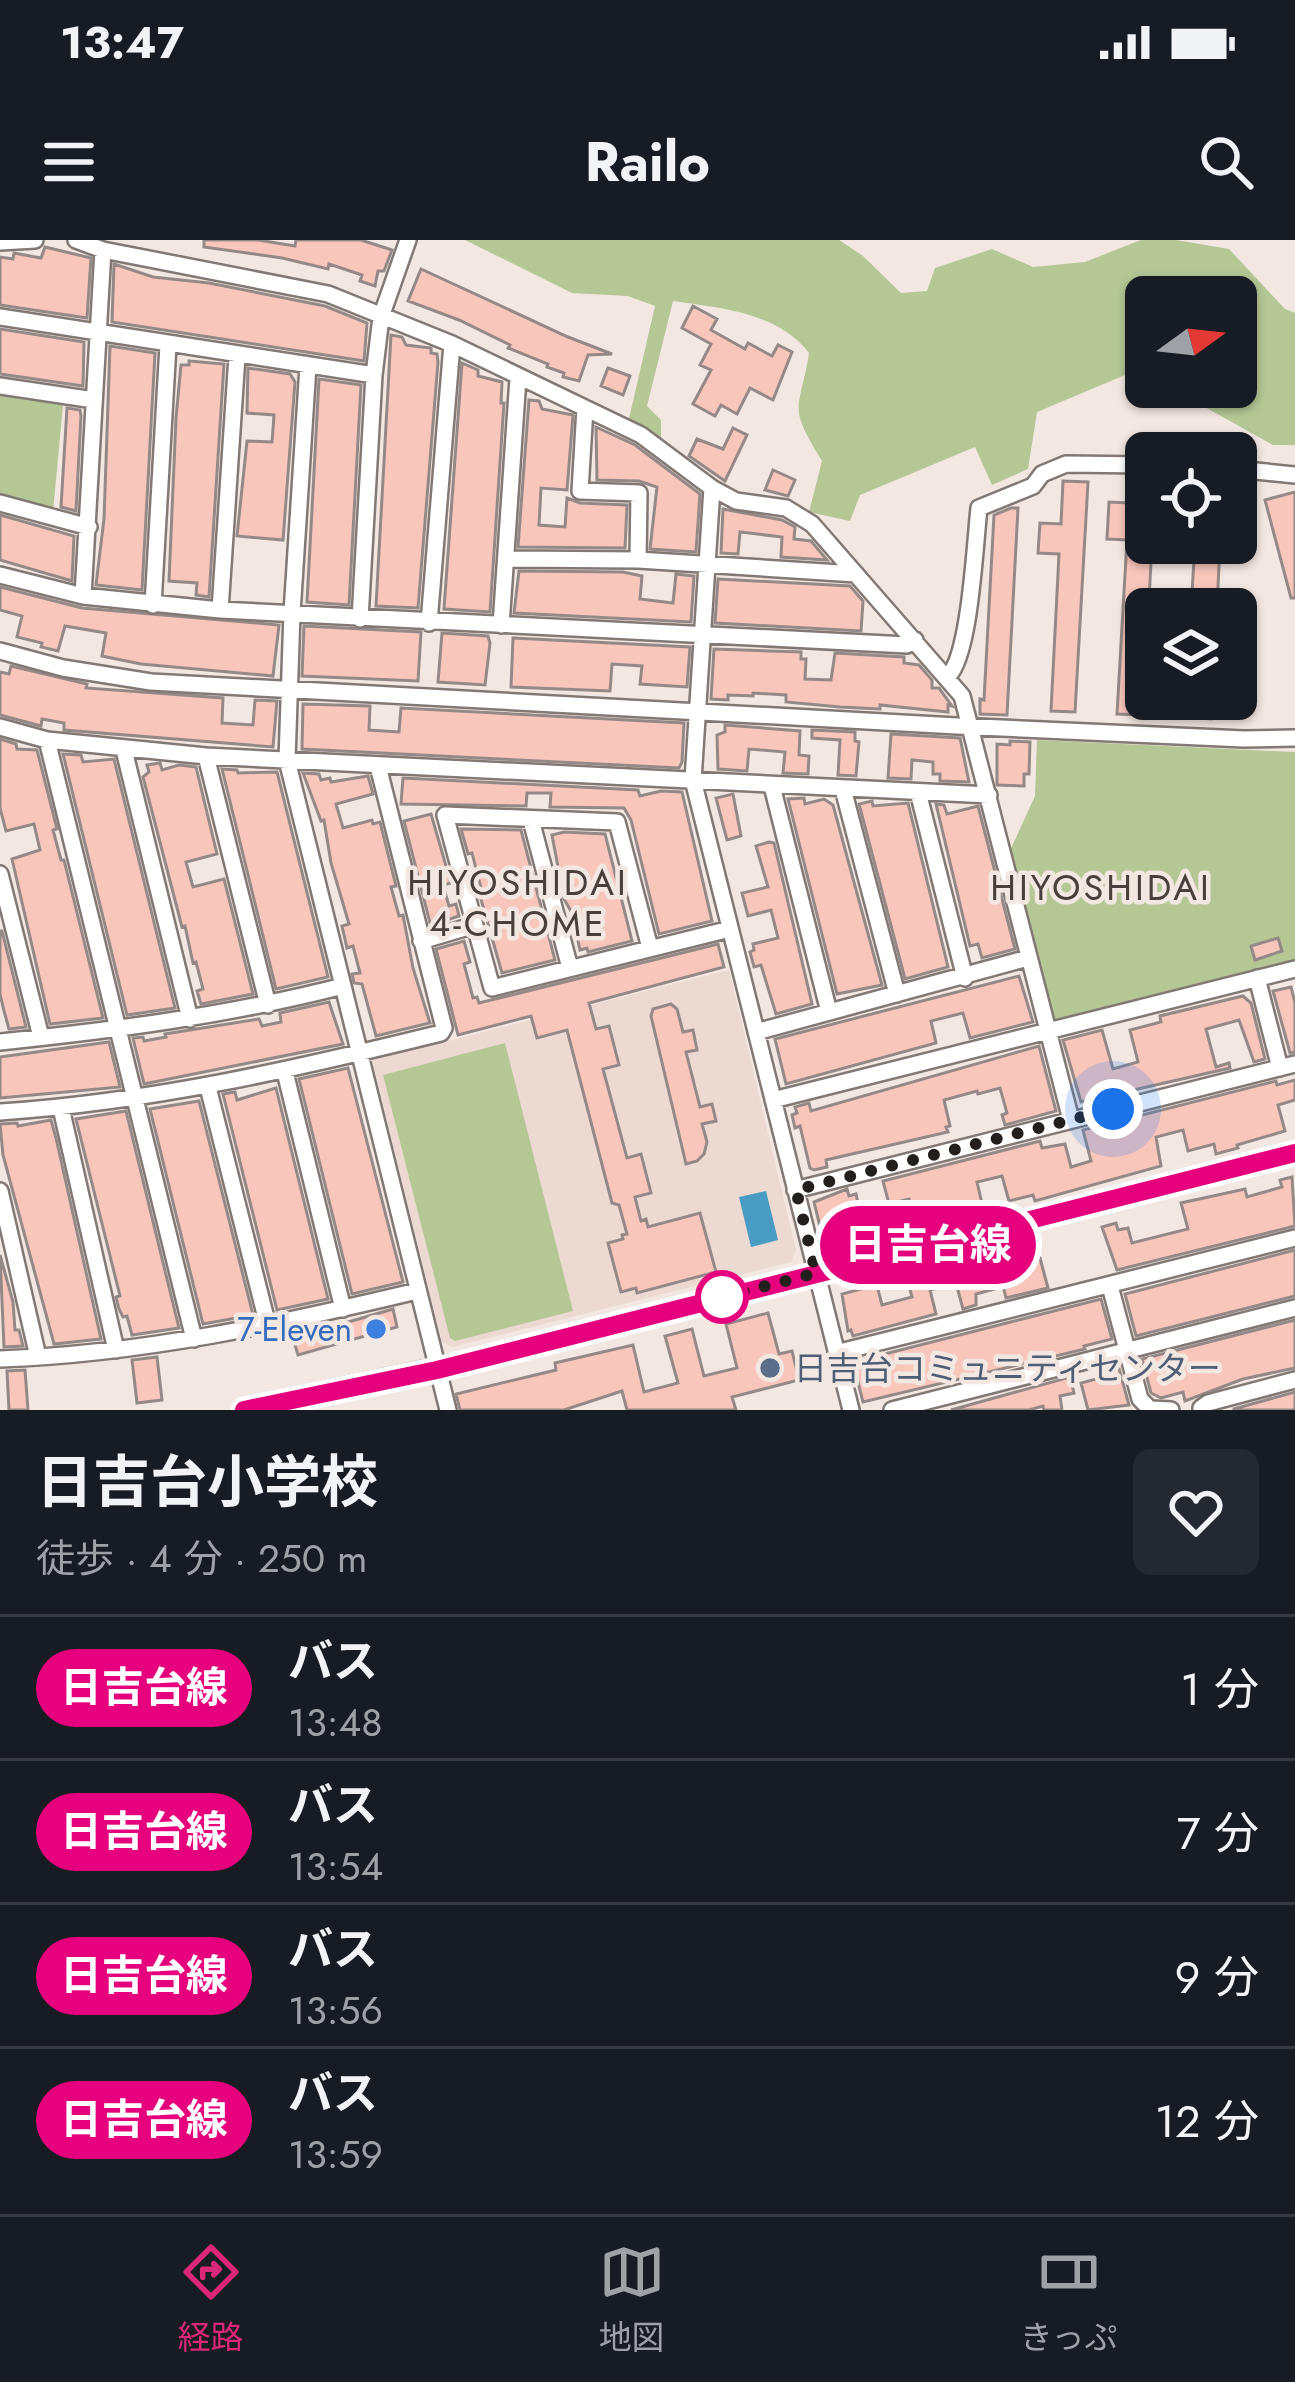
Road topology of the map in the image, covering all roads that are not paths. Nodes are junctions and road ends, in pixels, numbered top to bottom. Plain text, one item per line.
1 (35, 240) edge
2 (76, 240) edge
3 (408, 240) edge
4 (0, 242) edge
5 (103, 250) junction
6 (0, 317) edge
7 (381, 317) junction
8 (101, 334) junction
9 (452, 344) junction
10 (167, 345) junction
11 (237, 356) junction
12 (308, 366) junction
13 (374, 375) junction
14 (518, 378) junction
15 (0, 386) edge
16 (94, 400) junction
17 (585, 408) junction
18 (1125, 465) edge
19 (1257, 471) edge
20 (1295, 476) edge
21 (712, 488) junction
22 (0, 503) edge
23 (89, 527) junction
24 (507, 559) junction
25 (638, 560) junction
26 (708, 565) junction
27 (856, 574) junction
28 (0, 575) edge
29 (83, 596) junction
30 (154, 605) junction
31 (220, 610) junction
32 (292, 613) junction
33 (360, 619) junction
34 (429, 622) junction
35 (501, 626) junction
36 (703, 636) junction
37 (915, 640) junction
38 (0, 651) edge
39 (947, 676) junction
40 (289, 688) junction
41 (698, 711) junction
42 (0, 727) edge
43 (970, 727) junction
44 (1295, 738) edge
45 (47, 740) junction
46 (124, 749) junction
47 (206, 756) junction
48 (287, 760) junction
49 (378, 766) junction
50 (693, 780) junction
51 (772, 786) junction
52 (843, 789) junction
53 (918, 792) junction
54 (989, 796) junction
55 (531, 820) junction
56 (0, 874) edge
57 (476, 925) junction
58 (730, 929) junction
59 (421, 941) junction
60 (650, 948) junction
61 (1028, 958) junction
62 (570, 968) junction
63 (1295, 969) edge
64 (965, 978) junction
65 (1257, 978) junction
66 (343, 986) junction
67 (897, 994) junction
68 (268, 1005) junction
69 (829, 1012) junction
70 (190, 1019) junction
71 (117, 1028) junction
72 (1046, 1031) junction
73 (756, 1032) junction
74 (41, 1037) junction
75 (0, 1042) edge
76 (360, 1054) junction
77 (1287, 1066) edge
78 (285, 1072) junction
79 (208, 1087) junction
80 (134, 1099) junction
81 (773, 1100) junction
82 (61, 1108) junction
83 (0, 1112) edge
84 (1071, 1120) junction
85 (1295, 1153) edge
86 (796, 1190) junction
87 (0, 1192) edge
88 (1295, 1238) edge
89 (816, 1273) junction
90 (1110, 1286) junction
91 (417, 1291) junction
92 (1295, 1308) edge
93 (343, 1309) junction
94 (268, 1326) junction
95 (194, 1340) junction
96 (1126, 1349) junction
97 (116, 1350) junction
98 (836, 1353) junction
99 (38, 1357) junction
100 (0, 1359) edge
101 (437, 1370) junction
102 (1295, 1380) edge
103 (928, 1406) edge
104 (1199, 1409) edge
105 (244, 1410) edge
106 (448, 1410) edge
107 (851, 1410) edge
108 (892, 1410) edge
109 (1171, 1410) edge

1 - 4 street
2 - 5 street
3 - 7 street
5 - 7 street
5 - 8 street
6 - 8 street
7 - 9 street
7 - 13 street
8 - 10 street
8 - 16 street
9 - 14 street
9 - 34 street
10 - 11 street
10 - 30 street
11 - 12 street
11 - 31 street
12 - 13 street
12 - 32 street
13 - 33 street
14 - 17 street
14 - 24 street
15 - 16 street
16 - 23 street
17 - 21 street
17 - 25 street
18 - 39 street
19 - 20 street
21 - 26 street
21 - 27 street
22 - 23 street
23 - 29 street
24 - 25 street
24 - 35 street
25 - 26 street
26 - 27 street
26 - 36 street
27 - 37 street
28 - 29 street
29 - 30 street
30 - 31 street
31 - 32 street
32 - 33 street
32 - 40 street
33 - 34 street
34 - 35 street
35 - 36 street
36 - 37 street
36 - 41 street
37 - 39 street
38 - 40 street
39 - 43 street
40 - 41 street
40 - 48 street
41 - 43 street
41 - 50 street
42 - 45 street
43 - 44 street
43 - 54 street
45 - 46 street
45 - 71 street
46 - 47 street
46 - 70 street
47 - 48 street
47 - 68 street
48 - 49 street
48 - 66 street
49 - 50 street
49 - 59 street
50 - 51 street
50 - 58 street
51 - 52 street
51 - 69 street
52 - 53 street
52 - 67 street
53 - 54 street
53 - 64 street
54 - 61 street
55 - 57 street
55 - 60 street
55 - 62 street
56 - 74 street
57 - 59 street
57 - 62 street
58 - 60 street
58 - 73 street
59 - 76 street
60 - 62 street
61 - 64 street
61 - 72 street
63 - 65 street
64 - 67 street
65 - 72 street
65 - 77 street
66 - 68 street
66 - 76 street
67 - 69 street
68 - 70 street
69 - 73 street
70 - 71 street
71 - 74 street
71 - 80 street
72 - 81 street
72 - 84 street
73 - 81 street
74 - 75 street
76 - 78 street
76 - 91 street
77 - 84 street
78 - 79 street
78 - 93 street
79 - 80 street
79 - 94 street
80 - 82 street
80 - 95 street
81 - 86 street
82 - 83 street
82 - 97 street
84 - 86 street
85 - 89 street
86 - 89 street
87 - 99 street
88 - 90 street
89 - 98 street
89 - 101 street
90 - 96 street
90 - 98 street
91 - 93 street
91 - 101 street
92 - 96 street
93 - 94 street
94 - 95 street
95 - 97 street
96 - 103 street
96 - 109 street
97 - 99 street
98 - 107 street
99 - 100 street
101 - 105 street
101 - 106 street
102 - 104 street
103 - 108 street

